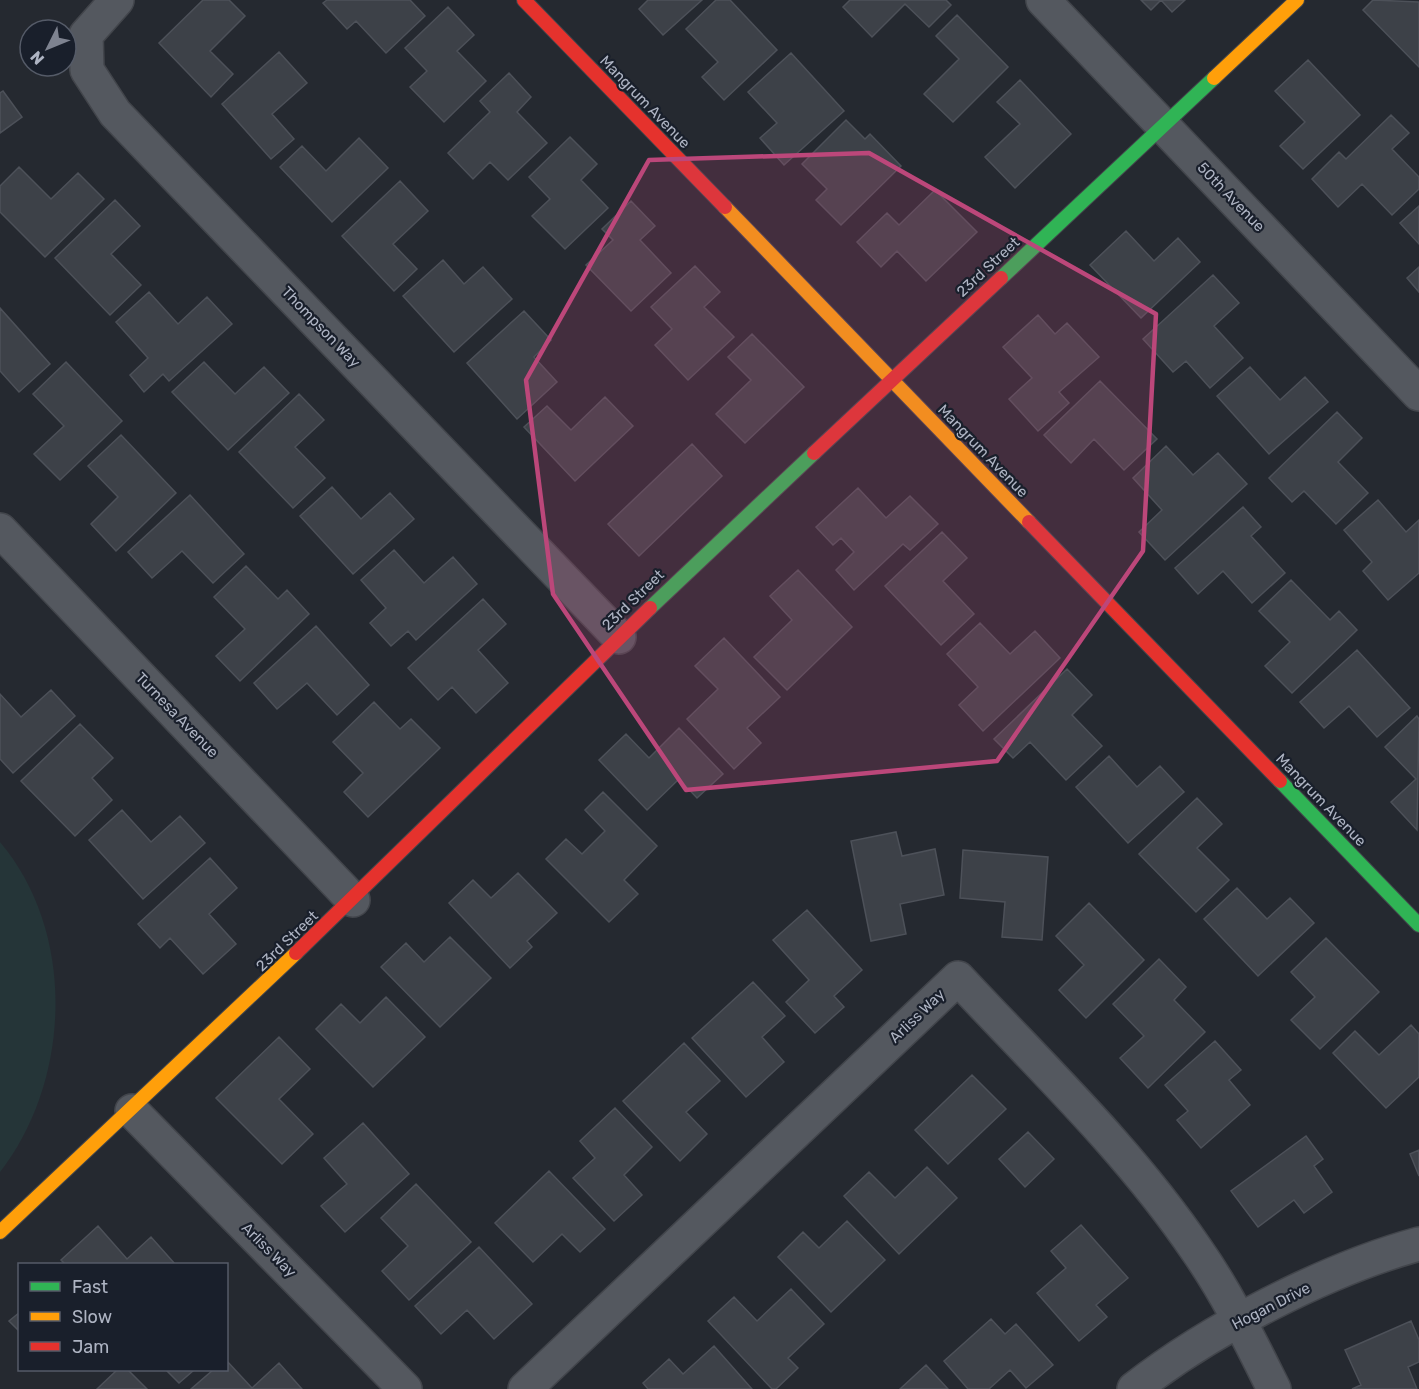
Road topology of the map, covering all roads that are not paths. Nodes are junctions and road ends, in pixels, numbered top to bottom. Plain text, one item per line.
1 (117, 0) edge
2 (524, 0) edge
3 (1043, 0) edge
4 (1297, 0) edge
5 (1164, 126) junction
6 (891, 380) junction
7 (1419, 394) edge
8 (0, 530) edge
9 (619, 637) junction
10 (353, 900) junction
11 (1419, 925) edge
12 (132, 1111) junction
13 (0, 1232) edge
14 (1419, 1244) edge
15 (1240, 1320) junction
16 (405, 1389) edge
17 (525, 1389) edge
18 (1134, 1389) edge
19 (1274, 1389) edge

1 - 9 street, Thompson Way
2 - 6 street, Mangrum Avenue
3 - 5 street, 50th Avenue
4 - 5 street, 23rd Street
5 - 6 street, 23rd Street
5 - 7 street, 50th Avenue
6 - 9 street, 23rd Street
6 - 11 street, Mangrum Avenue
8 - 10 street, Turnesa Avenue
9 - 10 street, 23rd Street
10 - 12 street, 23rd Street
12 - 13 street, 23rd Street
12 - 16 street, Arliss Way
14 - 15 street, Hogan Drive
15 - 17 street, Arliss Way
15 - 18 street, Hogan Drive
15 - 19 street, Arliss Way

